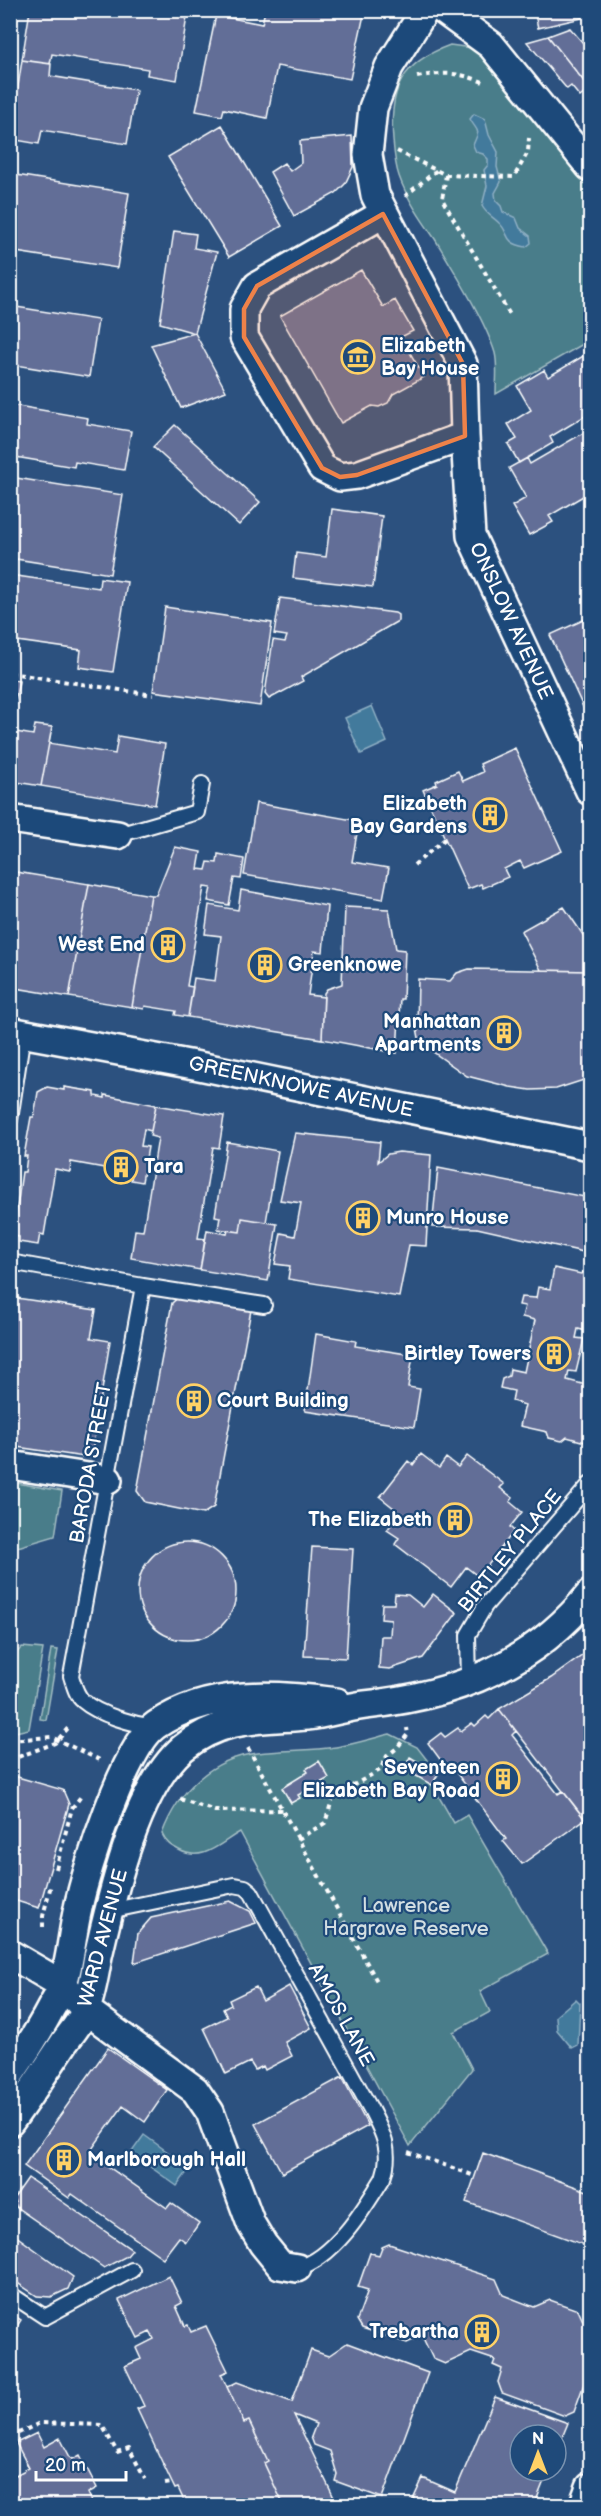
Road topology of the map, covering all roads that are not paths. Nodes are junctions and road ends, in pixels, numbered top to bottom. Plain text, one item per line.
1 (425, 10) edge
2 (443, 10) edge
3 (591, 167) edge
4 (383, 214) junction
5 (465, 436) junction
6 (202, 784) dead end
7 (591, 791) edge
8 (10, 819) edge
9 (118, 836) joint
10 (17, 1032) edge
11 (10, 1120) edge
12 (591, 1146) edge
13 (10, 1262) edge
14 (143, 1286) junction
15 (264, 1305) dead end
16 (10, 1465) edge
17 (108, 1480) junction
18 (591, 1484) edge
19 (591, 1594) edge
20 (469, 1683) junction
21 (365, 1705) junction
22 (154, 1726) junction
23 (109, 1911) junction
24 (10, 1954) edge
25 (63, 1985) junction
26 (86, 2010) junction
27 (10, 2074) edge
28 (10, 2122) edge
29 (297, 2268) joint
30 (132, 2270) dead end
31 (10, 2294) edge
32 (591, 2487) edge
33 (583, 2505) edge

1 - 4 street, ONSLOW AVENUE
2 - 3 street
4 - 5 street, ONSLOW AVENUE
4 - 5 street
5 - 7 street, ONSLOW AVENUE
6 - 9 lane
8 - 9 street
10 - 11 lane
10 - 12 street, GREENKNOWE AVENUE
13 - 14 lane
14 - 15 lane
14 - 17 lane, BARODA STREET
16 - 17 street
17 - 22 lane, BARODA STREET
18 - 20 lane, BIRTLEY PLACE
19 - 20 street
20 - 21 street
21 - 22 street
21 - 23 street, WARD AVENUE
22 - 25 street, WARD AVENUE
23 - 26 street, WARD AVENUE
23 - 29 lane, AMOS LANE
24 - 25 street
25 - 26 street
25 - 27 street, WARD AVENUE
26 - 28 street, WARD AVENUE
26 - 29 street
30 - 31 lane
32 - 33 street

